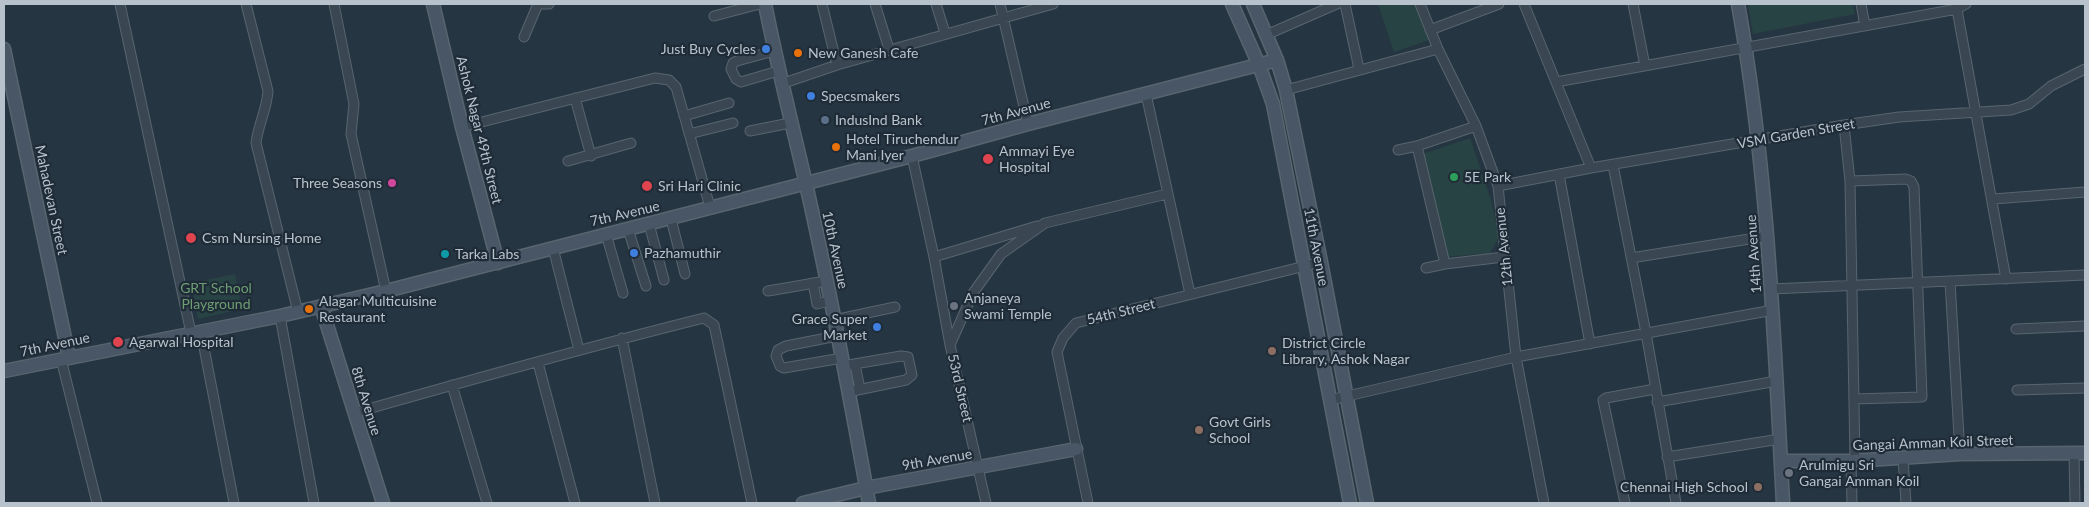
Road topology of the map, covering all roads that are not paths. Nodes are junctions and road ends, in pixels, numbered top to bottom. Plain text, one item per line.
1 (120, 4) edge
2 (246, 4) edge
3 (334, 4) edge
4 (433, 4) edge
5 (540, 4) edge
6 (549, 4) edge
7 (760, 4) edge
8 (765, 4) edge
9 (822, 4) edge
10 (875, 4) edge
11 (936, 4) edge
12 (1000, 4) edge
13 (1053, 4) edge
14 (1232, 4) edge
15 (1253, 4) edge
16 (1336, 4) edge
17 (1345, 4) edge
18 (1420, 4) edge
19 (1499, 4) edge
20 (1524, 4) edge
21 (1633, 4) edge
22 (1738, 4) edge
23 (1861, 4) edge
24 (1966, 4) edge
25 (1956, 6) edge
26 (714, 16) dead end
27 (1003, 18) junction
28 (1865, 26) junction
29 (1430, 30) junction
30 (945, 33) junction
31 (1266, 35) junction
32 (524, 37) dead end
33 (1746, 48) junction
34 (4, 49) edge
35 (889, 49) junction
36 (1438, 49) junction
37 (774, 51) junction
38 (1277, 60) junction
39 (837, 65) junction
40 (1260, 65) junction
41 (1645, 66) junction
42 (2085, 69) edge
43 (1359, 70) junction
44 (780, 78) junction
45 (1556, 82) junction
46 (1286, 90) junction
47 (1146, 94) junction
48 (576, 98) junction
49 (729, 103) dead end
50 (1976, 113) junction
51 (684, 116) junction
52 (790, 122) junction
53 (734, 123) dead end
54 (1028, 124) junction
55 (1844, 125) junction
56 (1476, 126) junction
57 (462, 127) junction
58 (750, 131) dead end
59 (689, 134) junction
60 (1759, 140) junction
61 (631, 143) dead end
62 (1417, 146) junction
63 (1398, 150) dead end
64 (591, 156) junction
65 (912, 156) junction
66 (568, 161) dead end
67 (1612, 165) junction
68 (1591, 168) junction
69 (1558, 174) junction
70 (1850, 181) junction
71 (806, 184) junction
72 (1498, 186) junction
73 (2085, 192) edge
74 (1167, 194) junction
75 (1992, 199) junction
76 (710, 207) junction
77 (671, 219) junction
78 (649, 224) junction
79 (1045, 224) junction
80 (628, 229) junction
81 (606, 234) junction
82 (1768, 236) junction
83 (553, 248) junction
84 (934, 257) junction
85 (1504, 257) junction
86 (1631, 258) junction
87 (1321, 262) junction
88 (498, 263) junction
89 (1445, 264) junction
90 (1305, 266) junction
91 (1426, 268) dead end
92 (685, 274) dead end
93 (2085, 275) edge
94 (2006, 278) junction
95 (664, 280) dead end
96 (826, 281) junction
97 (1950, 281) junction
98 (813, 283) junction
99 (1918, 283) junction
100 (646, 286) dead end
101 (1852, 286) junction
102 (1772, 289) junction
103 (386, 291) junction
104 (768, 292) dead end
105 (623, 293) dead end
106 (1190, 294) junction
107 (830, 301) junction
108 (321, 306) junction
109 (895, 307) dead end
110 (1773, 310) junction
111 (298, 312) junction
112 (280, 316) junction
113 (834, 320) junction
114 (2085, 326) edge
115 (2016, 329) dead end
116 (196, 332) junction
117 (1646, 333) junction
118 (837, 336) junction
119 (622, 338) junction
120 (1590, 344) junction
121 (950, 345) junction
122 (578, 350) junction
123 (1516, 357) junction
124 (65, 358) junction
125 (538, 363) junction
126 (847, 363) junction
127 (4, 371) edge
128 (1776, 381) junction
129 (452, 385) junction
130 (2085, 388) edge
131 (1655, 389) junction
132 (854, 390) junction
133 (2017, 390) dead end
134 (1347, 396) junction
135 (1854, 399) junction
136 (1330, 400) junction
137 (1657, 402) junction
138 (354, 413) junction
139 (1780, 439) junction
140 (1076, 449) junction
141 (2079, 453) edge
142 (1960, 454) junction
143 (1668, 457) junction
144 (1903, 458) junction
145 (1781, 461) junction
146 (1853, 461) junction
147 (979, 468) junction
148 (866, 488) junction
149 (97, 503) edge
150 (234, 503) edge
151 (314, 503) edge
152 (383, 503) edge
153 (487, 503) edge
154 (575, 503) edge
155 (655, 503) edge
156 (752, 503) edge
157 (803, 503) edge
158 (869, 503) edge
159 (986, 503) edge
160 (1088, 503) edge
161 (1350, 503) edge
162 (1367, 503) edge
163 (1544, 503) edge
164 (1625, 503) edge
165 (1676, 503) edge
166 (1783, 503) edge
167 (1852, 503) edge
168 (1906, 503) edge
169 (2075, 503) edge

1 - 116 street
2 - 111 street
3 - 103 street
4 - 57 main road, Ashok Nagar 49th Street
5 - 6 street
5 - 32 street
7 - 26 street
8 - 37 main road, 10th Avenue
9 - 39 street
10 - 35 street
11 - 30 street
12 - 27 street
13 - 27 street
14 - 40 main road, 11th Avenue
15 - 31 main road, 11th Avenue
16 - 31 street
17 - 43 street
18 - 29 street, 12th Avenue
19 - 29 street
20 - 45 street
21 - 41 street
22 - 33 main road, 14th Avenue
23 - 28 street
24 - 25 street
25 - 28 street
25 - 50 street
27 - 30 street
27 - 54 street
28 - 33 street
29 - 36 street, 12th Avenue
30 - 35 street
31 - 38 main road, 11th Avenue
33 - 41 street
33 - 60 main road, 14th Avenue
34 - 124 main road, Mahadevan Street
35 - 39 street
36 - 43 street
36 - 56 street, 12th Avenue
37 - 44 main road, 10th Avenue
37 - 44 street
38 - 40 main road, 7th Avenue
38 - 46 main road, 11th Avenue
39 - 44 street
40 - 47 main road, 7th Avenue
40 - 90 main road, 11th Avenue
41 - 45 street
42 - 50 street, VSM Garden Street
43 - 46 street
44 - 52 main road, 10th Avenue
45 - 68 street
46 - 87 main road, 11th Avenue
47 - 54 main road, 7th Avenue
47 - 74 street
48 - 51 street
48 - 57 street
48 - 64 street
49 - 51 street
50 - 55 street, VSM Garden Street
50 - 75 street
51 - 59 street
52 - 58 street
52 - 71 main road, 10th Avenue
53 - 59 street
54 - 65 main road, 7th Avenue
55 - 60 street, VSM Garden Street
55 - 70 street
56 - 62 street
56 - 72 street, 12th Avenue
57 - 88 main road, Ashok Nagar 49th Street
59 - 76 street
60 - 67 street, VSM Garden Street
60 - 82 main road, 14th Avenue
61 - 64 street
62 - 63 street
62 - 89 street
64 - 66 street
65 - 71 main road, 7th Avenue
65 - 84 street
67 - 68 street, VSM Garden Street
67 - 86 street
68 - 69 street, VSM Garden Street
69 - 72 street, VSM Garden Street
69 - 120 street
70 - 99 street
70 - 101 street
71 - 76 main road, 7th Avenue
71 - 96 main road, 10th Avenue
72 - 85 street, 12th Avenue
73 - 75 street
74 - 79 street, 53rd Street
74 - 106 street
75 - 94 street
76 - 77 main road, 7th Avenue
77 - 78 main road, 7th Avenue
77 - 92 street
78 - 80 main road, 7th Avenue
78 - 95 street
79 - 84 street
79 - 121 street, 53rd Street
80 - 81 main road, 7th Avenue
80 - 100 street
81 - 83 main road, 7th Avenue
81 - 105 street
82 - 86 street
82 - 102 main road, 14th Avenue
83 - 88 main road, 7th Avenue
83 - 122 street
84 - 121 street
85 - 89 street
85 - 123 street, 12th Avenue
86 - 117 street
87 - 90 street, 54th Street
87 - 134 main road, 11th Avenue
88 - 103 main road, 7th Avenue
89 - 91 street
90 - 106 street, 54th Street
90 - 136 main road, 11th Avenue
93 - 94 street
94 - 97 street
96 - 98 street
96 - 107 main road, 10th Avenue
97 - 99 street
97 - 142 street
98 - 104 street
98 - 107 street
99 - 101 street
99 - 135 street
101 - 102 street
101 - 135 street
102 - 110 main road, 14th Avenue
103 - 108 main road, 7th Avenue
106 - 140 street, 54th Street
107 - 113 main road, 10th Avenue
108 - 111 main road, 7th Avenue
108 - 138 main road, 8th Avenue
109 - 113 street
110 - 117 street
110 - 128 main road, 14th Avenue
111 - 112 main road, 7th Avenue
112 - 116 main road, 7th Avenue
112 - 151 street
113 - 118 main road, 10th Avenue
114 - 115 street
116 - 124 main road, 7th Avenue
116 - 150 street
117 - 120 street
117 - 131 street
118 - 126 main road, 10th Avenue
118 - 126 street
119 - 122 street
119 - 155 street
119 - 156 street
120 - 123 street
121 - 147 street, 53rd Street
122 - 125 street
123 - 134 street
123 - 163 street, 12th Avenue
124 - 127 main road, 7th Avenue
124 - 149 street
125 - 129 street
125 - 154 street
126 - 132 main road, 10th Avenue
126 - 132 street
128 - 137 street
128 - 139 main road, 14th Avenue
129 - 138 street
129 - 153 street
130 - 133 street
131 - 137 street
131 - 164 street
132 - 148 main road, 10th Avenue
134 - 136 street
134 - 162 main road, 11th Avenue
135 - 146 street
136 - 161 main road, 11th Avenue
137 - 143 street
138 - 152 main road, 8th Avenue
139 - 143 street
139 - 145 main road, 14th Avenue
140 - 147 main road, 9th Avenue
140 - 160 street, 54th Street
141 - 142 main road, Gangai Amman Koil Street
141 - 169 street
142 - 144 main road, Gangai Amman Koil Street
143 - 165 street
144 - 146 main road, Gangai Amman Koil Street
144 - 168 street
145 - 146 main road, Gangai Amman Koil Street
145 - 166 main road, 14th Avenue
146 - 167 street
147 - 148 main road, 9th Avenue
147 - 159 street, 53rd Street
148 - 157 main road, 9th Avenue
148 - 158 main road, 10th Avenue

